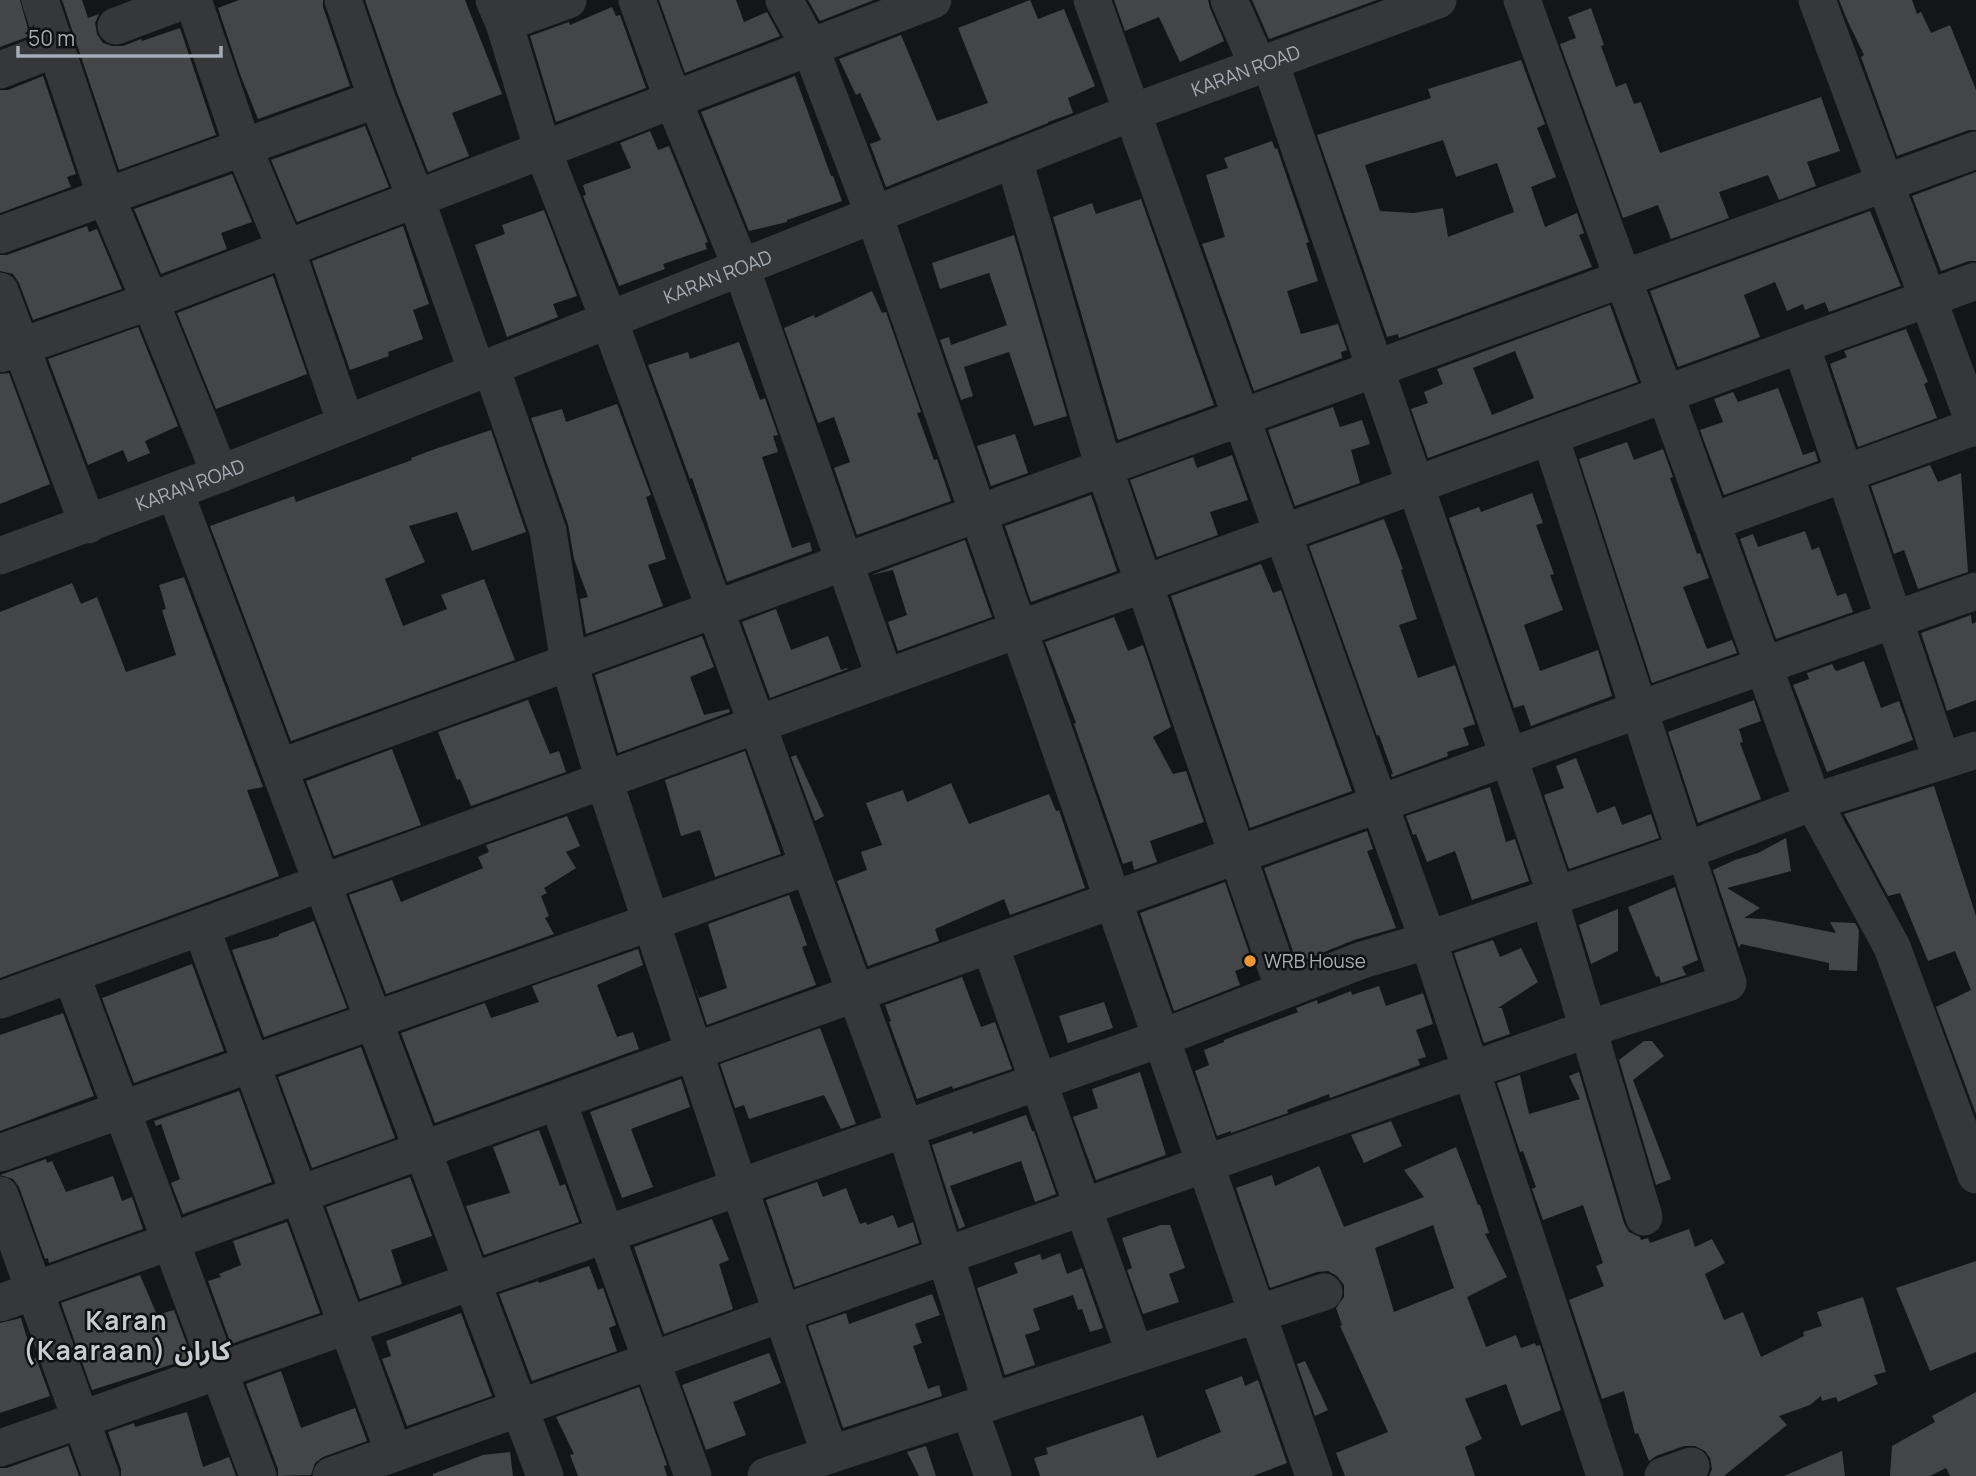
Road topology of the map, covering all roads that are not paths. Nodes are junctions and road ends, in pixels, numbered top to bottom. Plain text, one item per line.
1 (40, 0) edge
2 (186, 0) edge
3 (193, 0) edge
4 (343, 0) edge
5 (568, 0) edge
6 (637, 0) edge
7 (783, 0) edge
8 (933, 0) edge
9 (1092, 0) edge
10 (1230, 0) edge
11 (1438, 0) edge
12 (1522, 0) edge
13 (1817, 0) edge
14 (1380, 10) edge
15 (499, 12) edge
16 (116, 26) dead end
17 (810, 47) junction
18 (57, 48) junction
19 (1264, 64) junction
20 (0, 70) edge
21 (377, 99) junction
22 (673, 100) junction
23 (1133, 113) junction
24 (243, 147) junction
25 (1976, 150) edge
26 (543, 151) junction
27 (1014, 160) junction
28 (1885, 183) junction
29 (106, 197) junction
30 (416, 199) junction
31 (874, 215) junction
32 (0, 235) edge
33 (286, 248) junction
34 (741, 267) junction
35 (1623, 279) junction
36 (1976, 281) edge
37 (0, 291) edge
38 (1929, 299) junction
39 (150, 301) junction
40 (609, 320) junction
41 (1801, 345) junction
42 (11, 350) edge
43 (484, 369) junction
44 (1376, 369) junction
45 (1665, 394) junction
46 (1242, 418) junction
47 (346, 424) junction
48 (1976, 427) edge
49 (1550, 436) junction
50 (1104, 468) junction
51 (1844, 473) junction
52 (220, 474) junction
53 (1416, 485) junction
54 (175, 492) junction
55 (977, 514) junction
56 (1711, 522) junction
57 (88, 525) junction
58 (1282, 533) junction
59 (0, 556) edge
60 (845, 562) junction
61 (1145, 584) junction
62 (1976, 591) edge
63 (715, 610) junction
64 (1894, 619) junction
65 (1018, 630) junction
66 (569, 663) junction
67 (1764, 665) junction
68 (885, 678) junction
69 (1638, 710) junction
70 (757, 724) junction
71 (1976, 750) edge
72 (1509, 757) junction
73 (1942, 761) junction
74 (279, 768) junction
75 (604, 780) junction
76 (1813, 802) junction
77 (1379, 805) junction
78 (1685, 851) junction
79 (1238, 856) junction
80 (809, 866) junction
81 (322, 883) junction
82 (1553, 897) junction
83 (1112, 901) junction
84 (651, 922) junction
85 (201, 927) junction
86 (1427, 940) junction
87 (990, 945) junction
88 (71, 974) junction
89 (1284, 990) junction
90 (856, 994) junction
91 (0, 1000) edge
92 (374, 1020) junction
93 (1588, 1029) junction
94 (1160, 1038) junction
95 (694, 1052) junction
96 (251, 1064) junction
97 (1471, 1071) junction
98 (1039, 1081) junction
99 (558, 1101) junction
100 (121, 1110) junction
101 (905, 1128) junction
102 (424, 1150) junction
103 (0, 1153) edge
104 (1205, 1165) junction
105 (1976, 1175) edge
106 (739, 1187) junction
107 (0, 1195) edge
108 (300, 1195) junction
109 (1083, 1208) junction
110 (1644, 1217) dead end
111 (605, 1234) junction
112 (170, 1242) junction
113 (945, 1256) junction
114 (473, 1281) junction
115 (35, 1291) junction
116 (1324, 1292) dead end
117 (0, 1303) edge
118 (783, 1313) junction
119 (1257, 1314) junction
120 (348, 1325) junction
121 (1135, 1354) junction
122 (651, 1360) junction
123 (218, 1371) junction
124 (980, 1405) junction
125 (520, 1407) junction
126 (82, 1419) junction
127 (0, 1448) edge
128 (394, 1452) junction
129 (831, 1455) junction
130 (101, 1476) edge
131 (258, 1476) edge
132 (331, 1476) edge
133 (545, 1476) edge
134 (694, 1476) edge
135 (766, 1476) edge
136 (993, 1476) edge
137 (1314, 1476) edge
138 (1605, 1476) edge

1 - 18 street
2 - 16 street
3 - 24 street
4 - 21 street
5 - 15 street
6 - 22 street
7 - 17 street
8 - 17 street
9 - 23 street
10 - 19 street
11 - 14 street, KARAN ROAD
12 - 35 street
13 - 28 street
14 - 19 street, KARAN ROAD
15 - 26 street
17 - 22 street
17 - 31 street
18 - 20 street
18 - 29 street
19 - 23 street, KARAN ROAD
19 - 44 street
21 - 24 street
21 - 30 street
22 - 26 street
22 - 34 street
23 - 27 street, KARAN ROAD
23 - 46 street
24 - 29 street
24 - 33 street
25 - 28 street
26 - 30 street
26 - 40 street
27 - 31 street, KARAN ROAD
27 - 50 street
28 - 35 street
28 - 38 street
29 - 32 street
29 - 39 street
30 - 33 street
30 - 43 street
31 - 34 street, KARAN ROAD
31 - 55 street
33 - 39 street
33 - 47 street
34 - 40 street, KARAN ROAD
34 - 60 street
35 - 44 street
35 - 45 street
36 - 38 street
37 - 42 street
38 - 41 street
38 - 48 street
39 - 42 street
39 - 52 street
40 - 43 street, KARAN ROAD
40 - 63 street
41 - 45 street
41 - 51 street
42 - 57 street
43 - 47 street, KARAN ROAD
43 - 66 street
44 - 46 street
44 - 53 street
45 - 49 street
45 - 56 street
46 - 50 street
46 - 58 street
47 - 52 street, KARAN ROAD
48 - 51 street
49 - 53 street
49 - 69 street
50 - 55 street
50 - 61 street
51 - 56 street
51 - 64 street
52 - 54 street, KARAN ROAD
53 - 58 street
53 - 72 street
54 - 57 street, KARAN ROAD
54 - 74 street
55 - 60 street
55 - 65 street
56 - 67 street
57 - 59 street, KARAN ROAD
58 - 61 street
58 - 77 street
60 - 63 street
60 - 68 street
61 - 65 street
61 - 79 street
62 - 64 street
63 - 66 street
63 - 70 street
64 - 67 street
64 - 73 street
65 - 68 street
65 - 83 street
66 - 74 street
66 - 75 street
67 - 69 street
67 - 76 street
68 - 70 street
69 - 72 street
69 - 78 street
70 - 75 street
70 - 80 street
71 - 73 street
72 - 77 street
72 - 82 street
73 - 76 street
74 - 81 street
75 - 81 street
75 - 84 street
76 - 78 street
76 - 105 street
77 - 79 street
77 - 86 street
78 - 82 street
78 - 93 street
79 - 83 street
79 - 89 street
80 - 84 street
80 - 90 street
81 - 85 street
81 - 92 street
82 - 86 street
82 - 93 street
83 - 87 street
83 - 94 street
84 - 92 street
84 - 95 street
85 - 88 street
85 - 96 street
86 - 89 street
86 - 97 street
87 - 90 street
87 - 98 street
88 - 91 street
88 - 100 street
89 - 94 street
90 - 95 street
90 - 101 street
92 - 96 street
92 - 102 street
93 - 97 street
93 - 110 street
94 - 98 street
94 - 104 street
95 - 99 street
95 - 106 street
96 - 100 street
96 - 108 street
97 - 104 street
97 - 138 street
98 - 101 street
98 - 109 street
99 - 102 street
99 - 111 street
100 - 103 street
100 - 112 street
101 - 106 street
101 - 113 street
102 - 108 street
102 - 114 street
104 - 109 street
104 - 119 street
106 - 111 street
106 - 118 street
107 - 115 street
108 - 112 street
108 - 120 street
109 - 113 street
109 - 121 street
111 - 114 street
111 - 122 street
112 - 115 street
112 - 123 street
113 - 118 street
113 - 124 street
114 - 120 street
114 - 125 street
115 - 117 street
115 - 126 street
116 - 119 street
118 - 122 street
118 - 129 street
119 - 121 street
119 - 137 street
120 - 123 street
120 - 128 street
121 - 124 street
122 - 125 street
122 - 134 street
123 - 126 street
123 - 131 street
124 - 129 street
124 - 136 street
125 - 128 street
125 - 133 street
126 - 127 street
126 - 130 street
128 - 132 street
129 - 135 street

